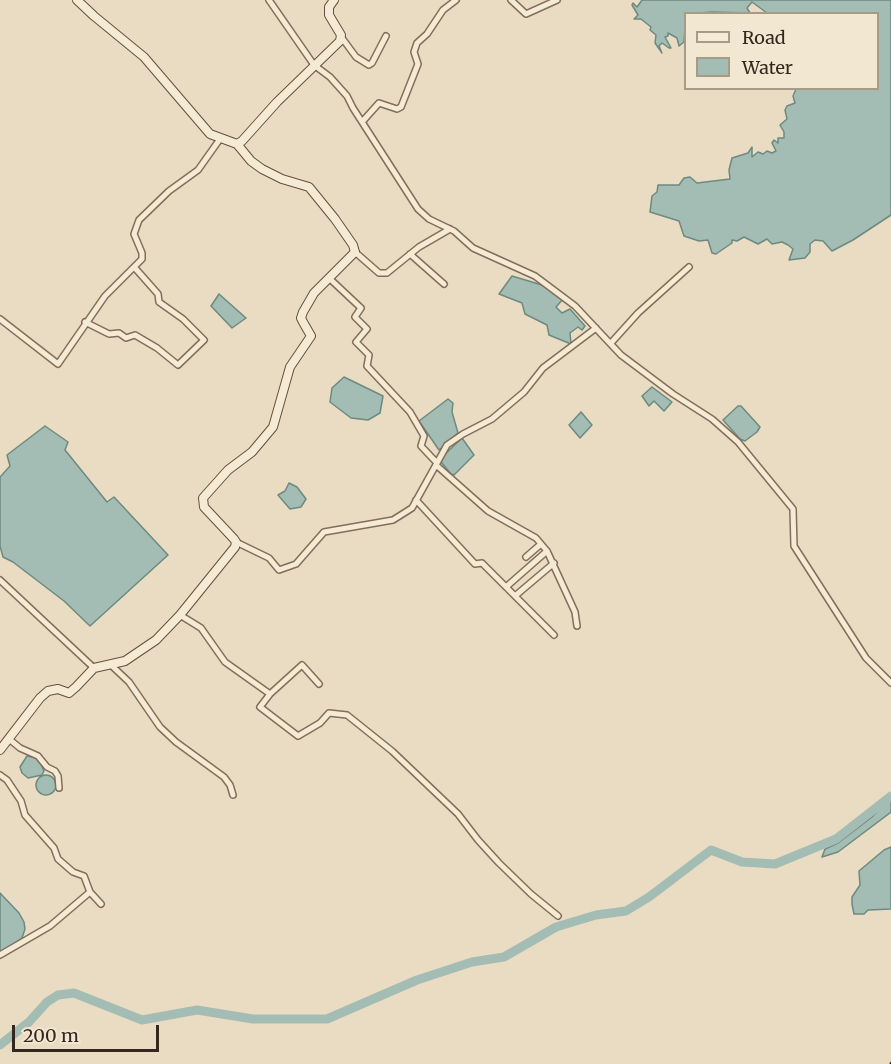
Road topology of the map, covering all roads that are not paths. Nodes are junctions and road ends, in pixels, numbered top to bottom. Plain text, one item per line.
1 (77, 0) edge
2 (269, 0) edge
3 (334, 0) edge
4 (456, 0) edge
5 (511, 0) edge
6 (557, 0) edge
7 (386, 36) dead end
8 (342, 38) junction
9 (314, 65) junction
10 (362, 122) junction
11 (220, 139) junction
12 (237, 144) junction
13 (450, 229) junction
14 (355, 252) junction
15 (410, 254) junction
16 (689, 267) dead end
17 (135, 268) junction
18 (329, 278) junction
19 (444, 284) dead end
20 (0, 320) edge
21 (86, 322) junction
22 (596, 328) junction
23 (611, 343) junction
24 (436, 464) junction
25 (416, 500) junction
26 (236, 542) junction
27 (541, 544) junction
28 (547, 551) junction
29 (526, 557) dead end
30 (554, 563) junction
31 (0, 580) edge
32 (506, 587) junction
33 (514, 596) junction
34 (180, 615) junction
35 (577, 626) dead end
36 (555, 635) dead end
37 (111, 665) junction
38 (94, 668) junction
39 (891, 683) edge
40 (319, 684) dead end
41 (270, 694) junction
42 (9, 739) junction
43 (0, 750) edge
44 (0, 775) edge
45 (60, 788) dead end
46 (233, 795) dead end
47 (90, 892) junction
48 (101, 904) dead end
49 (558, 916) dead end
50 (0, 955) edge

1 - 11 street
2 - 9 street
3 - 8 street
4 - 10 street
5 - 6 street
7 - 8 street
8 - 9 street
9 - 10 street
9 - 12 street
10 - 13 street
11 - 12 street
11 - 17 street
12 - 14 street
13 - 15 street
13 - 22 street
14 - 15 street
14 - 18 street
15 - 19 street
16 - 23 street
17 - 21 street
17 - 21 street
18 - 24 street
18 - 26 street
20 - 21 street
22 - 23 street
22 - 24 street
23 - 39 street
24 - 25 street
24 - 27 street
25 - 26 street
25 - 32 street
26 - 34 street
27 - 28 street
27 - 29 street
28 - 30 street
28 - 32 street
30 - 33 street
30 - 35 street
31 - 38 street
32 - 33 street
33 - 36 street
34 - 37 street
34 - 41 street
37 - 38 street
37 - 46 street
38 - 42 street
40 - 41 street
41 - 49 street
42 - 43 street
42 - 45 street
44 - 47 street
47 - 48 street
47 - 50 street

